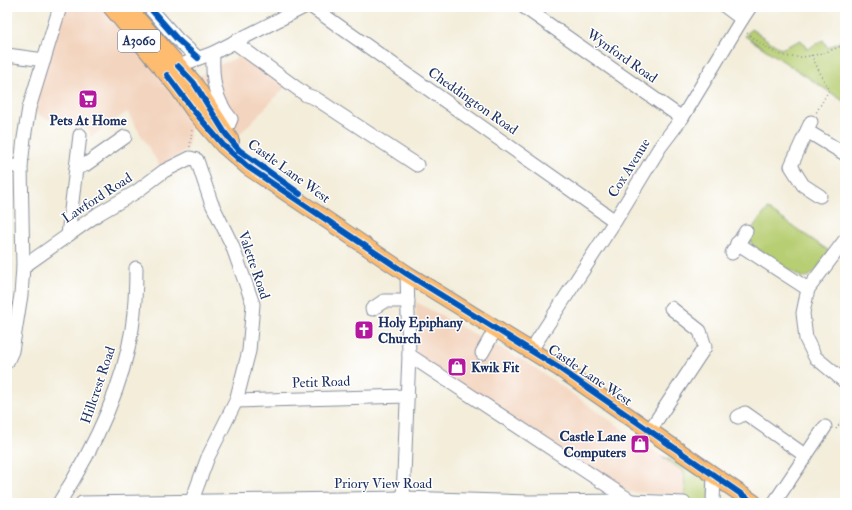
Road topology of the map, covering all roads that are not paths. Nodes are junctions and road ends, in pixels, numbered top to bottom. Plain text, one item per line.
1 (60, 7) edge
2 (111, 7) edge
3 (128, 7) edge
4 (149, 7) edge
5 (304, 7) edge
6 (312, 7) edge
7 (524, 7) edge
8 (726, 7) edge
9 (750, 7) edge
10 (288, 10) edge
11 (740, 23) junction
12 (234, 42) junction
13 (213, 53) junction
14 (7, 55) edge
15 (198, 58) junction
16 (44, 60) junction
17 (173, 71) junction
18 (682, 118) junction
19 (225, 133) junction
20 (80, 135) dead end
21 (125, 137) dead end
22 (845, 154) edge
23 (190, 158) joint
24 (417, 165) dead end
25 (7, 166) edge
26 (21, 166) junction
27 (76, 168) junction
28 (820, 196) dead end
29 (615, 221) junction
30 (746, 231) dead end
31 (68, 235) junction
32 (845, 240) edge
33 (23, 267) junction
34 (136, 268) dead end
35 (407, 274) junction
36 (808, 289) junction
37 (408, 301) junction
38 (671, 308) dead end
39 (372, 309) dead end
40 (496, 328) junction
41 (531, 350) junction
42 (482, 353) dead end
43 (409, 355) junction
44 (7, 362) edge
45 (845, 382) edge
46 (407, 396) junction
47 (236, 401) junction
48 (738, 418) dead end
49 (825, 427) dead end
50 (650, 430) junction
51 (806, 456) junction
52 (714, 475) junction
53 (402, 500) edge
54 (631, 501) junction
55 (751, 502) edge
56 (59, 503) edge
57 (82, 503) edge
58 (191, 503) edge
59 (528, 503) edge
60 (684, 503) edge
61 (713, 503) edge
62 (774, 503) edge

1 - 16 street
2 - 17 main road, Castle Lane West / A3060
3 - 17 main road, Castle Lane West / A3060
4 - 15 street
5 - 10 street
6 - 29 street, Cheddington Road
7 - 18 street, Wynford Road
8 - 11 street
9 - 11 street, Cox Avenue
10 - 12 street
11 - 18 street, Cox Avenue
12 - 13 street
12 - 24 street
13 - 15 street
13 - 19 street
14 - 16 street
15 - 17 street
16 - 26 street
17 - 19 main road, Castle Lane West / A3060
17 - 35 main road, Castle Lane West / A3060
18 - 29 street, Cox Avenue
19 - 35 main road, Castle Lane West / A3060
20 - 27 street
21 - 27 street
22 - 28 street
23 - 31 street, Lawford Road
23 - 47 street, Valette Road
25 - 26 street
26 - 33 street
27 - 31 street
29 - 41 street, Cox Avenue
30 - 36 street
31 - 33 street, Lawford Road
32 - 36 street
33 - 44 street
34 - 56 street, Hillcrest Road
35 - 37 street
35 - 40 main road, Castle Lane West / A3060
36 - 45 street
37 - 39 street
37 - 43 street
38 - 50 street
40 - 41 main road, Castle Lane West / A3060
40 - 42 street
41 - 50 main road, Castle Lane West / A3060
43 - 46 street
43 - 54 street
46 - 47 street, Petit Road
46 - 53 street
47 - 58 street, Valette Road
48 - 51 street
49 - 51 street
50 - 52 main road, Castle Lane West / A3060
51 - 62 street
52 - 55 main road, Castle Lane West / A3060
52 - 61 street
53 - 58 street, Priory View Road
53 - 59 street, Priory View Road
54 - 59 street, Priory View Road
54 - 60 street, Priory View Road
57 - 58 street, Priory View Road

